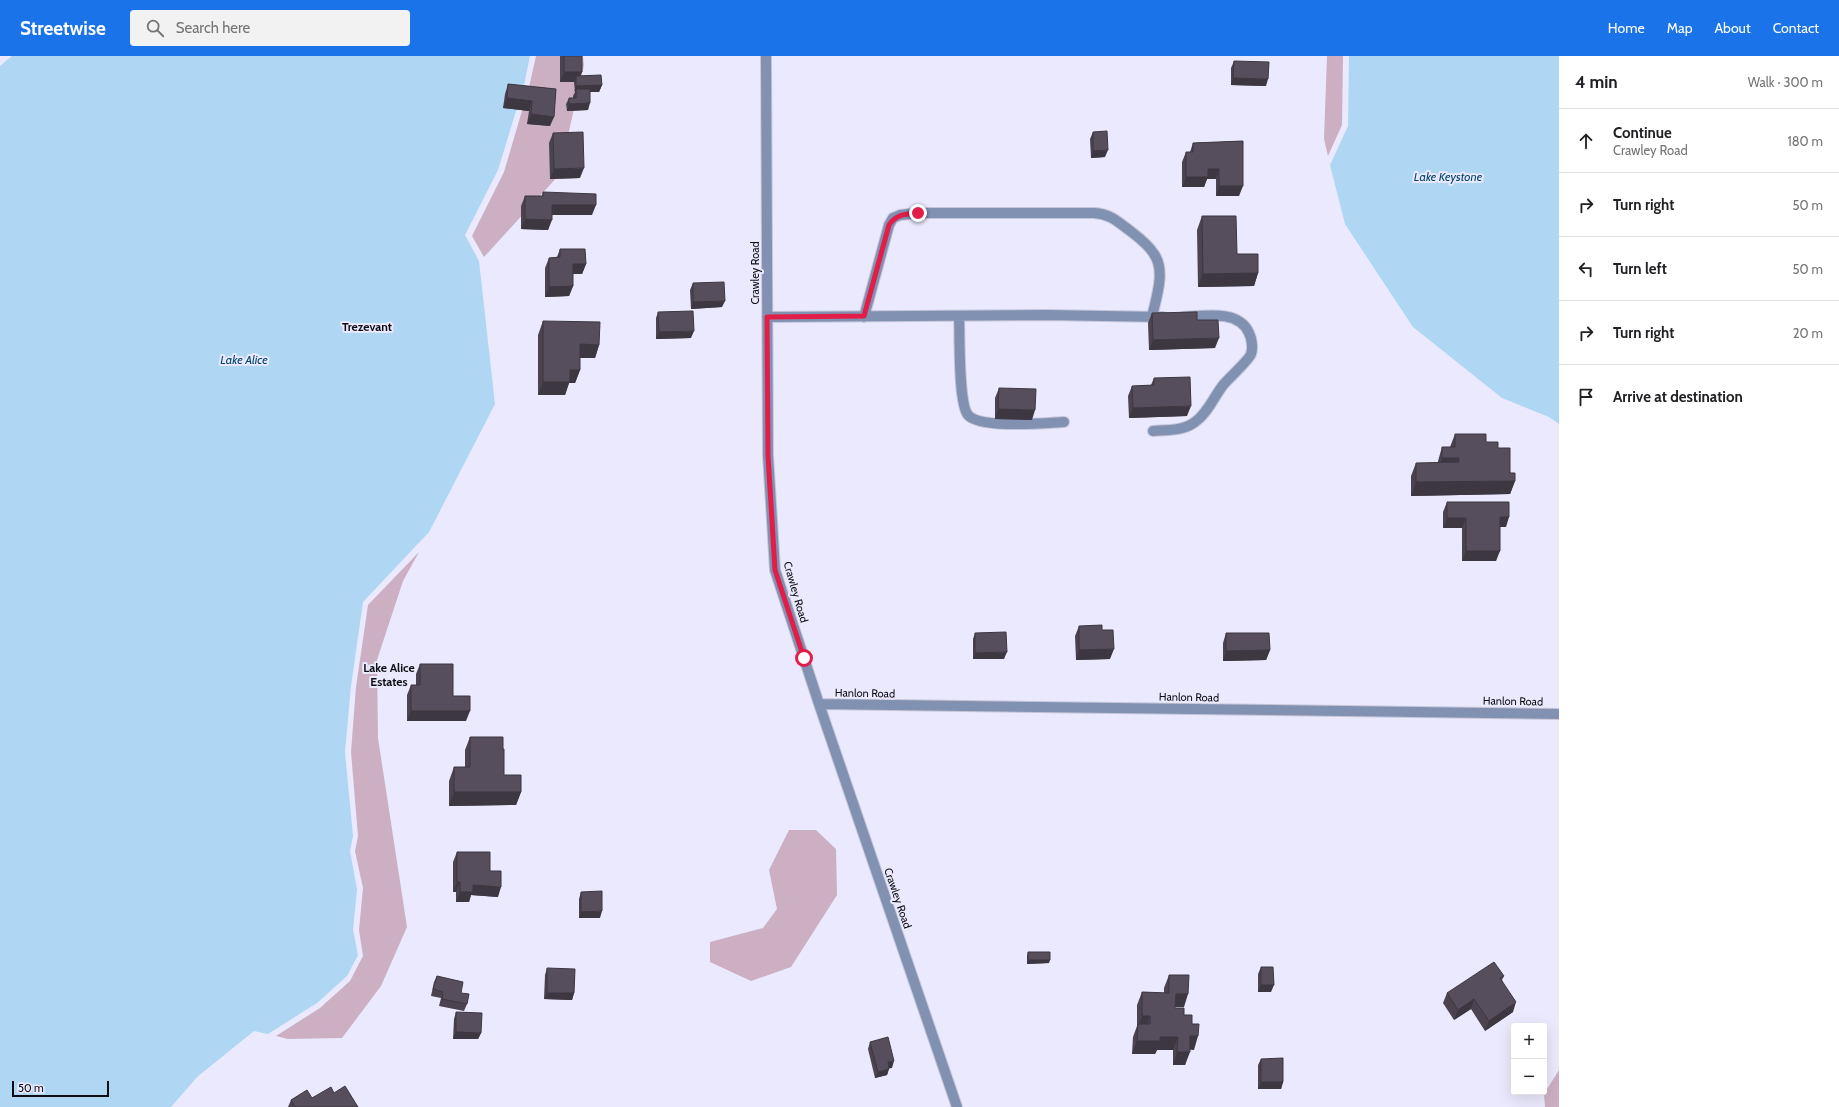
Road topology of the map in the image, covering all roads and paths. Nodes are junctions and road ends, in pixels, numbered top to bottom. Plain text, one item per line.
1 (766, 56) edge
2 (864, 316) junction
3 (959, 316) junction
4 (767, 317) junction
5 (1152, 317) junction
6 (1064, 422) dead end
7 (1154, 431) dead end
8 (819, 704) junction
9 (1559, 714) edge
10 (957, 1107) edge

1 - 4 street, Crawley Road
2 - 3 street
2 - 4 street
2 - 5 street
3 - 5 street
3 - 6 street
4 - 8 street, Crawley Road
5 - 7 street
8 - 9 street, Hanlon Road
8 - 10 street, Crawley Road

